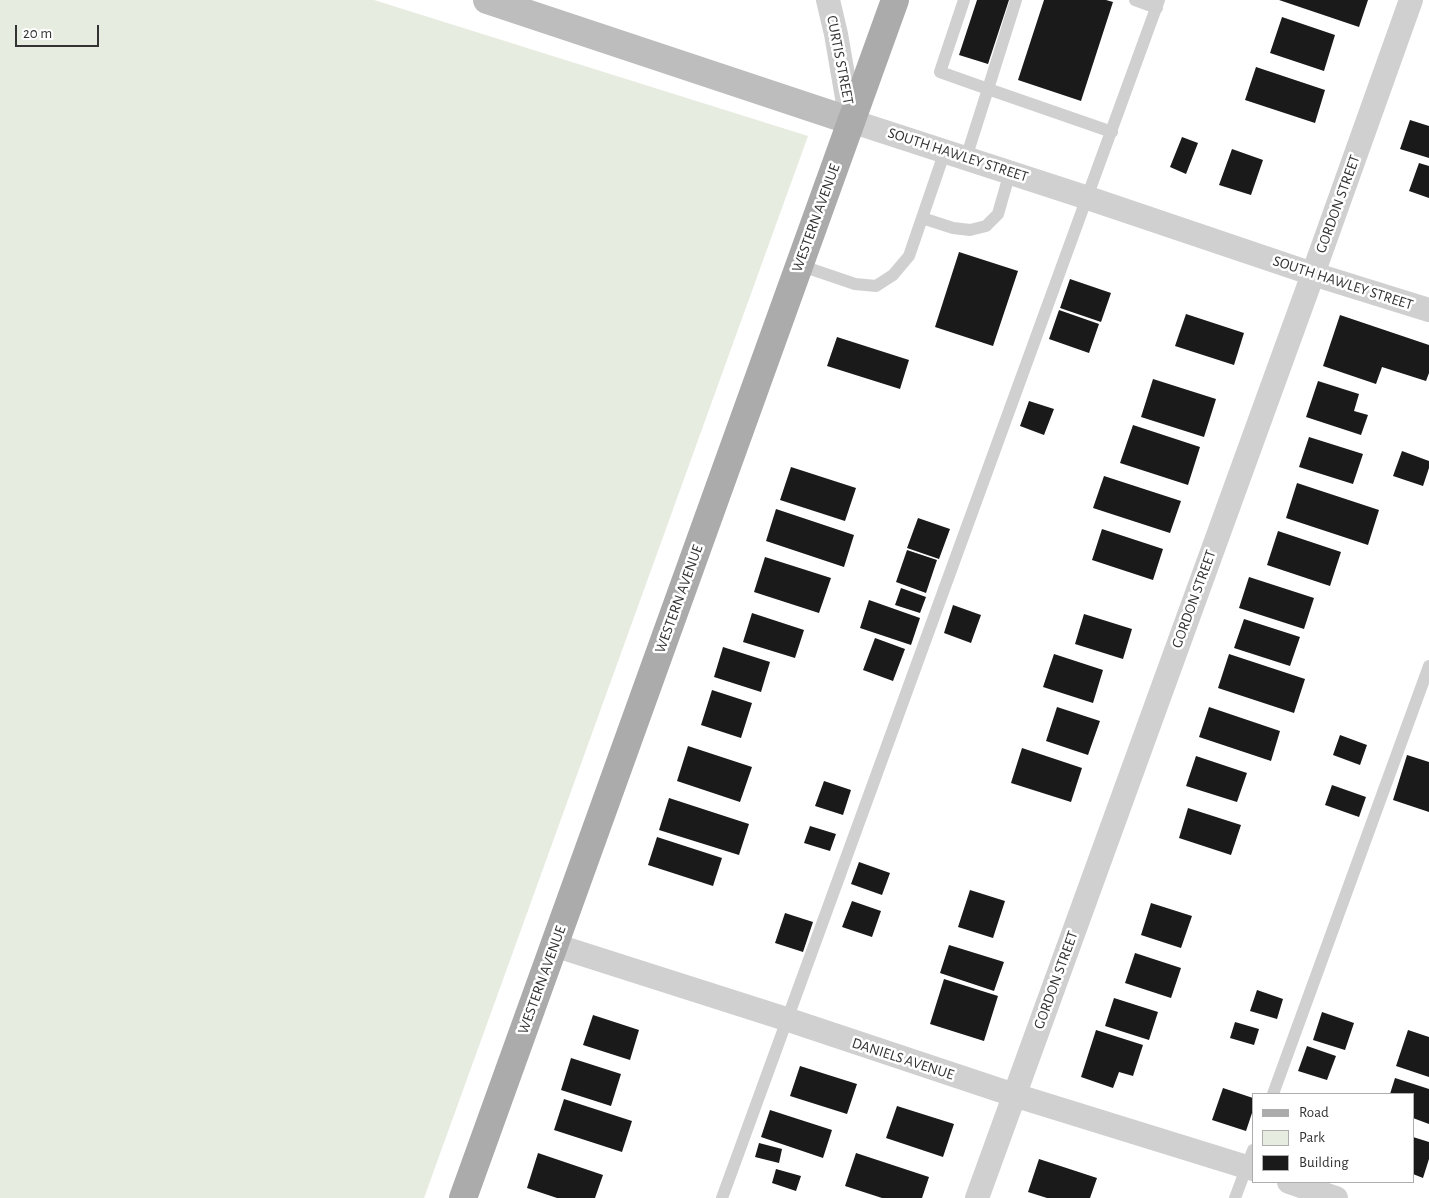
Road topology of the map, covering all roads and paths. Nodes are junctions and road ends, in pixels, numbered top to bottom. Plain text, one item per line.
1 (487, 0) edge
2 (828, 0) edge
3 (895, 0) edge
4 (964, 0) edge
5 (1016, 0) edge
6 (1135, 0) edge
7 (1411, 0) edge
8 (1158, 4) edge
9 (988, 89) junction
10 (851, 120) junction
11 (1112, 132) junction
12 (956, 154) junction
13 (1010, 172) junction
14 (1088, 198) junction
15 (922, 218) junction
16 (799, 265) junction
17 (1313, 274) junction
18 (1429, 310) edge
19 (1429, 666) edge
20 (554, 945) junction
21 (786, 1020) junction
22 (1273, 1093) edge
23 (1014, 1095) junction
24 (1251, 1162) edge
25 (1292, 1183) edge
26 (463, 1198) edge
27 (722, 1198) edge
28 (976, 1198) edge
29 (1235, 1198) edge
30 (1336, 1198) edge

1 - 10 street, SOUTH HAWLEY STREET
2 - 10 street, CURTIS STREET
3 - 10 main road, WESTERN AVENUE
4 - 9 lane
5 - 9 lane
6 - 8 lane
7 - 17 street, GORDON STREET
8 - 11 lane
9 - 11 lane
9 - 12 lane
10 - 12 street, SOUTH HAWLEY STREET
10 - 16 main road, WESTERN AVENUE
11 - 14 lane
12 - 13 street, SOUTH HAWLEY STREET
12 - 15 lane
13 - 14 street, SOUTH HAWLEY STREET
13 - 15 lane
14 - 17 street, SOUTH HAWLEY STREET
14 - 21 lane
15 - 16 lane
16 - 20 main road, WESTERN AVENUE
17 - 18 street, SOUTH HAWLEY STREET
17 - 23 street, GORDON STREET
19 - 22 lane
20 - 21 street, DANIELS AVENUE
20 - 26 main road, WESTERN AVENUE
21 - 23 street, DANIELS AVENUE
21 - 27 lane
23 - 24 street, DANIELS AVENUE
23 - 28 street, GORDON STREET
24 - 29 lane
25 - 30 street

